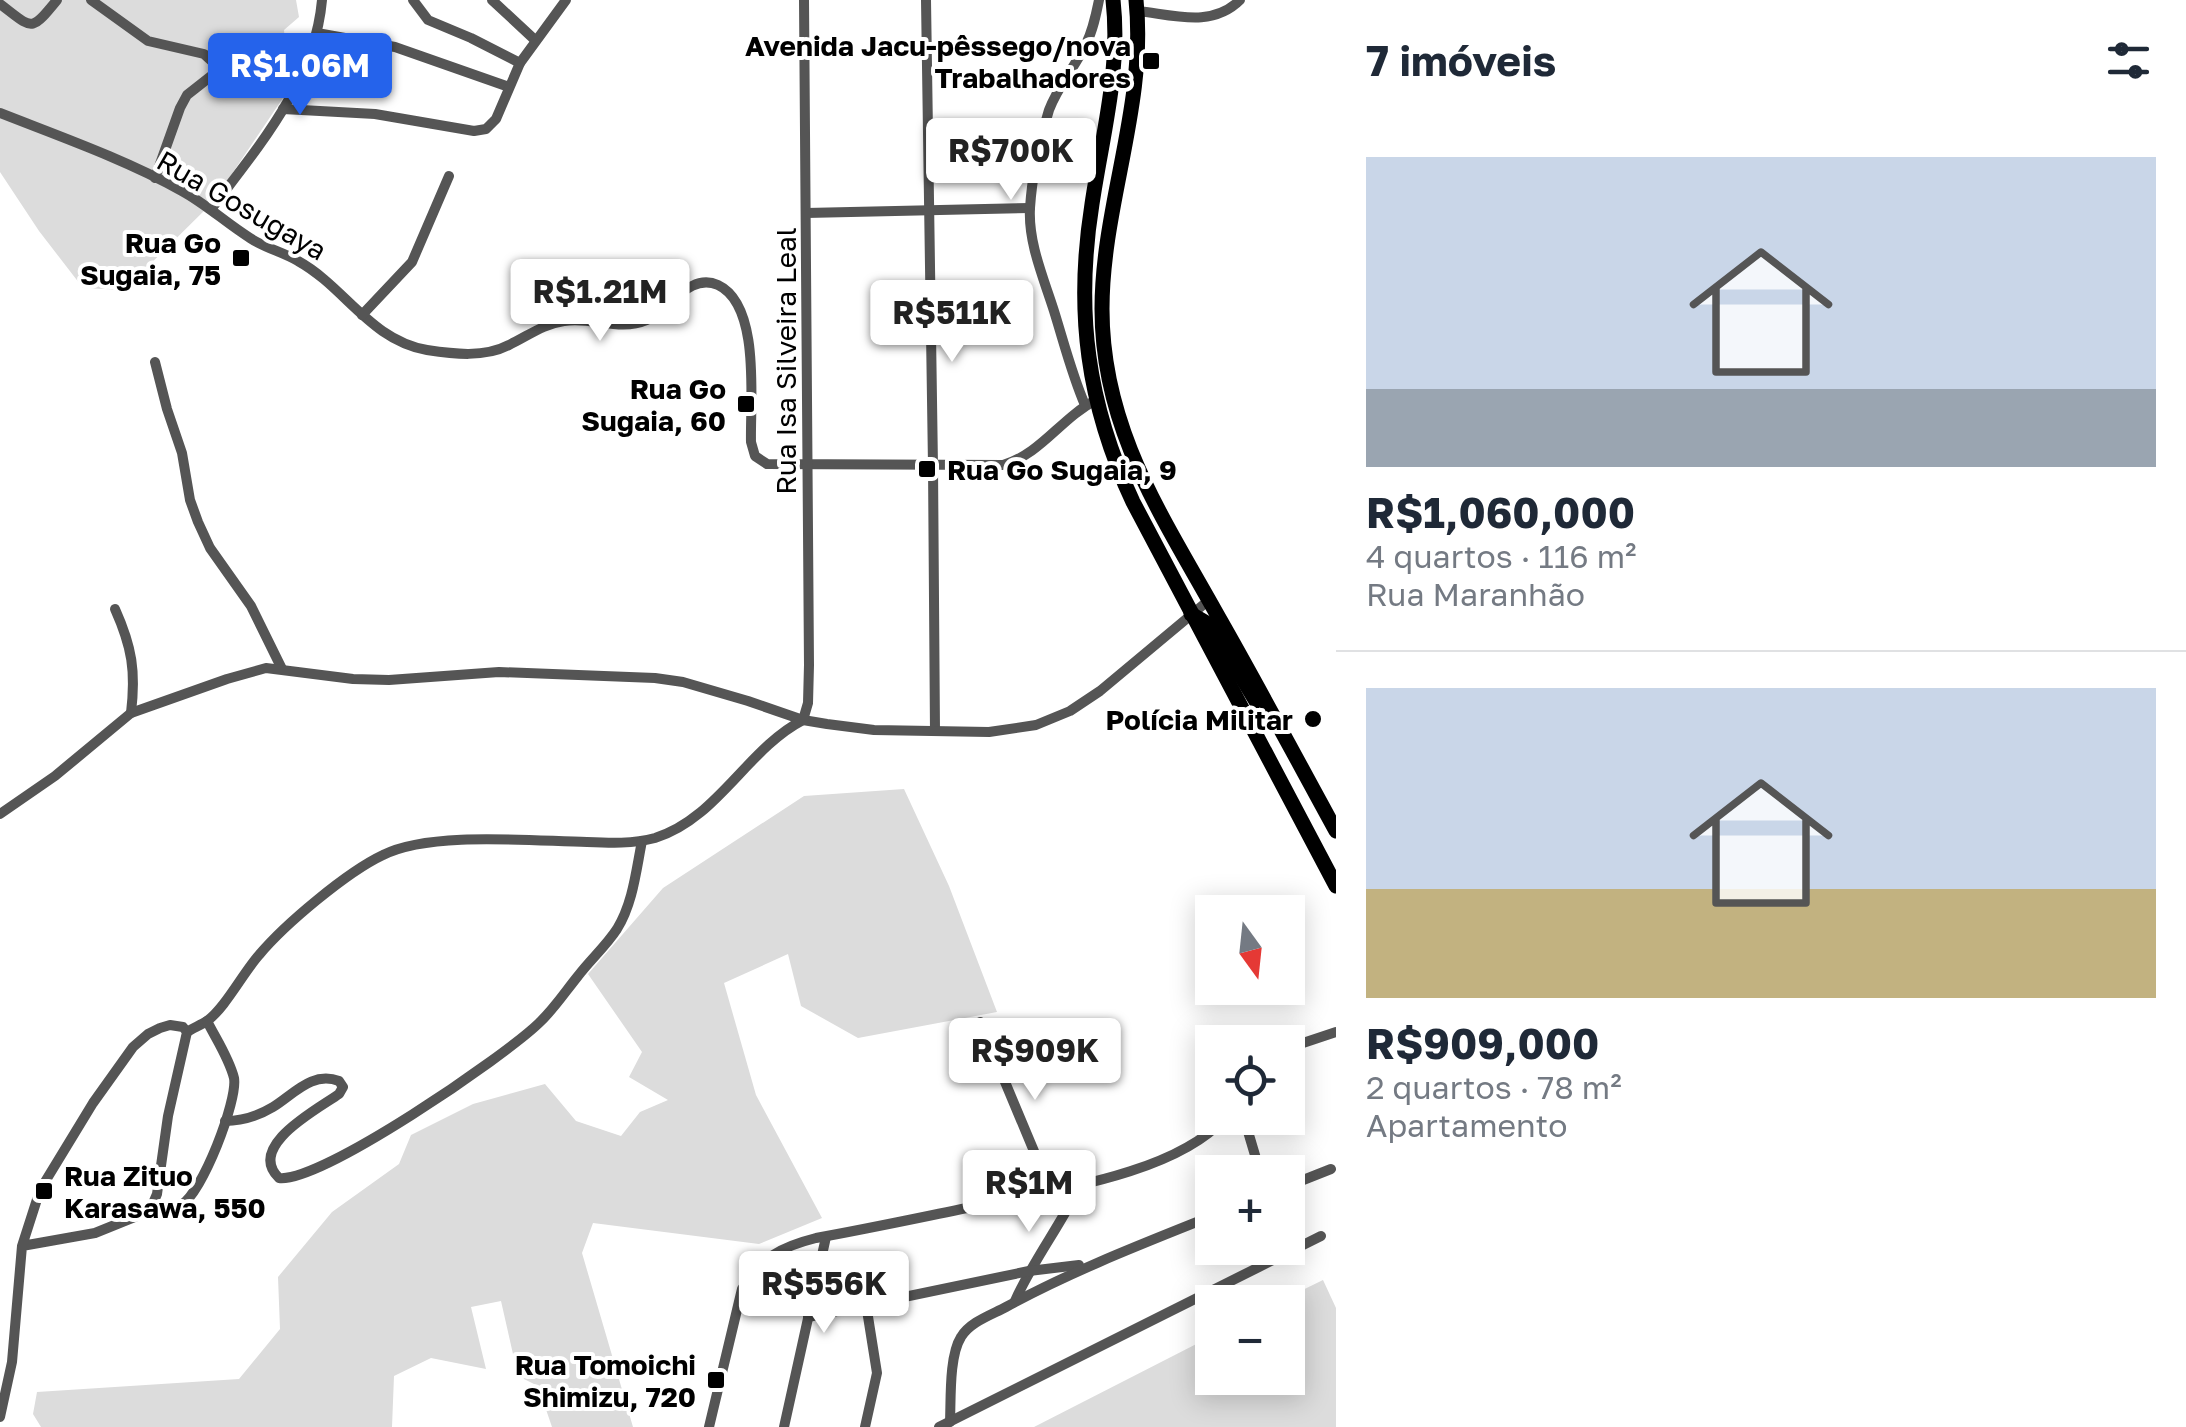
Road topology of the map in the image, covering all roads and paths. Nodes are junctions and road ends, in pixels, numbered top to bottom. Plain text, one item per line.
1 (58, 0) edge
2 (91, 0) edge
3 (322, 0) edge
4 (414, 0) edge
5 (492, 0) edge
6 (566, 0) edge
7 (804, 0) edge
8 (926, 0) edge
9 (1099, 0) edge
10 (1113, 0) edge
11 (1240, 0) edge
12 (0, 4) edge
13 (1137, 5) edge
14 (317, 34) junction
15 (535, 40) junction
16 (520, 63) junction
17 (510, 87) junction
18 (283, 109) junction
19 (0, 112) edge
20 (449, 176) dead end
21 (155, 178) junction
22 (212, 208) junction
23 (1030, 208) junction
24 (930, 211) junction
25 (806, 214) junction
26 (362, 315) junction
27 (155, 362) dead end
28 (1090, 402) junction
29 (809, 465) junction
30 (933, 466) junction
31 (1144, 524) junction
32 (1198, 580) junction
33 (1210, 600) junction
34 (115, 609) dead end
35 (1191, 614) junction
36 (282, 669) junction
37 (1269, 708) junction
38 (132, 713) junction
39 (803, 720) junction
40 (935, 732) junction
41 (0, 814) edge
42 (1336, 831) edge
43 (642, 841) junction
44 (1336, 886) edge
45 (207, 1021) junction
46 (980, 1022) dead end
47 (186, 1030) junction
48 (1336, 1032) edge
49 (1305, 1042) edge
50 (225, 1122) junction
51 (1206, 1135) edge
52 (1331, 1169) dead end
53 (1305, 1179) edge
54 (1080, 1184) junction
55 (1018, 1198) junction
56 (151, 1208) junction
57 (1195, 1223) edge
58 (826, 1236) junction
59 (1321, 1236) dead end
60 (22, 1246) junction
61 (1090, 1264) junction
62 (1029, 1271) junction
63 (1015, 1302) junction
64 (866, 1304) junction
65 (808, 1317) junction
66 (0, 1415) edge
67 (944, 1424) edge
68 (709, 1427) edge
69 (784, 1427) edge
70 (864, 1427) edge

1 - 12 street
2 - 21 street
3 - 14 street
4 - 16 street
5 - 15 street
6 - 15 street
7 - 25 street, Rua Isa Silveira Leal
8 - 24 street
9 - 23 street
10 - 28 highway
11 - 13 street
13 - 32 highway
14 - 17 street
14 - 18 street
15 - 16 street
16 - 17 street
17 - 18 street
18 - 22 street
19 - 21 street, Rua Gosugaya
20 - 26 street
21 - 22 street, Rua Gosugaya
22 - 26 street, Rua Gosugaya
23 - 24 street
23 - 28 street
24 - 25 street
24 - 30 street
25 - 29 street, Rua Isa Silveira Leal
26 - 29 street, Rua Gosugaya
27 - 36 street
28 - 30 street, Rua Gosugaya
28 - 31 highway
29 - 30 street, Rua Gosugaya
29 - 39 street, Rua Isa Silveira Leal
30 - 40 street
31 - 32 highway
31 - 35 highway
32 - 33 highway
33 - 35 street
33 - 37 highway
34 - 38 street
35 - 37 highway
35 - 40 street
35 - 44 highway
36 - 38 street
36 - 39 street
37 - 42 highway
38 - 41 street
39 - 40 street
39 - 43 street
43 - 45 street
43 - 50 street
45 - 47 street
45 - 50 street
46 - 55 street
47 - 56 street
47 - 60 street
48 - 49 street
50 - 56 street
51 - 54 street
52 - 53 street
54 - 55 street
54 - 62 street
55 - 58 street
56 - 60 street
57 - 61 street
58 - 65 street
58 - 68 street
59 - 67 street
60 - 66 street
61 - 62 street
61 - 63 street
62 - 63 street
62 - 64 street
63 - 67 street
64 - 65 street
64 - 70 street
65 - 69 street

